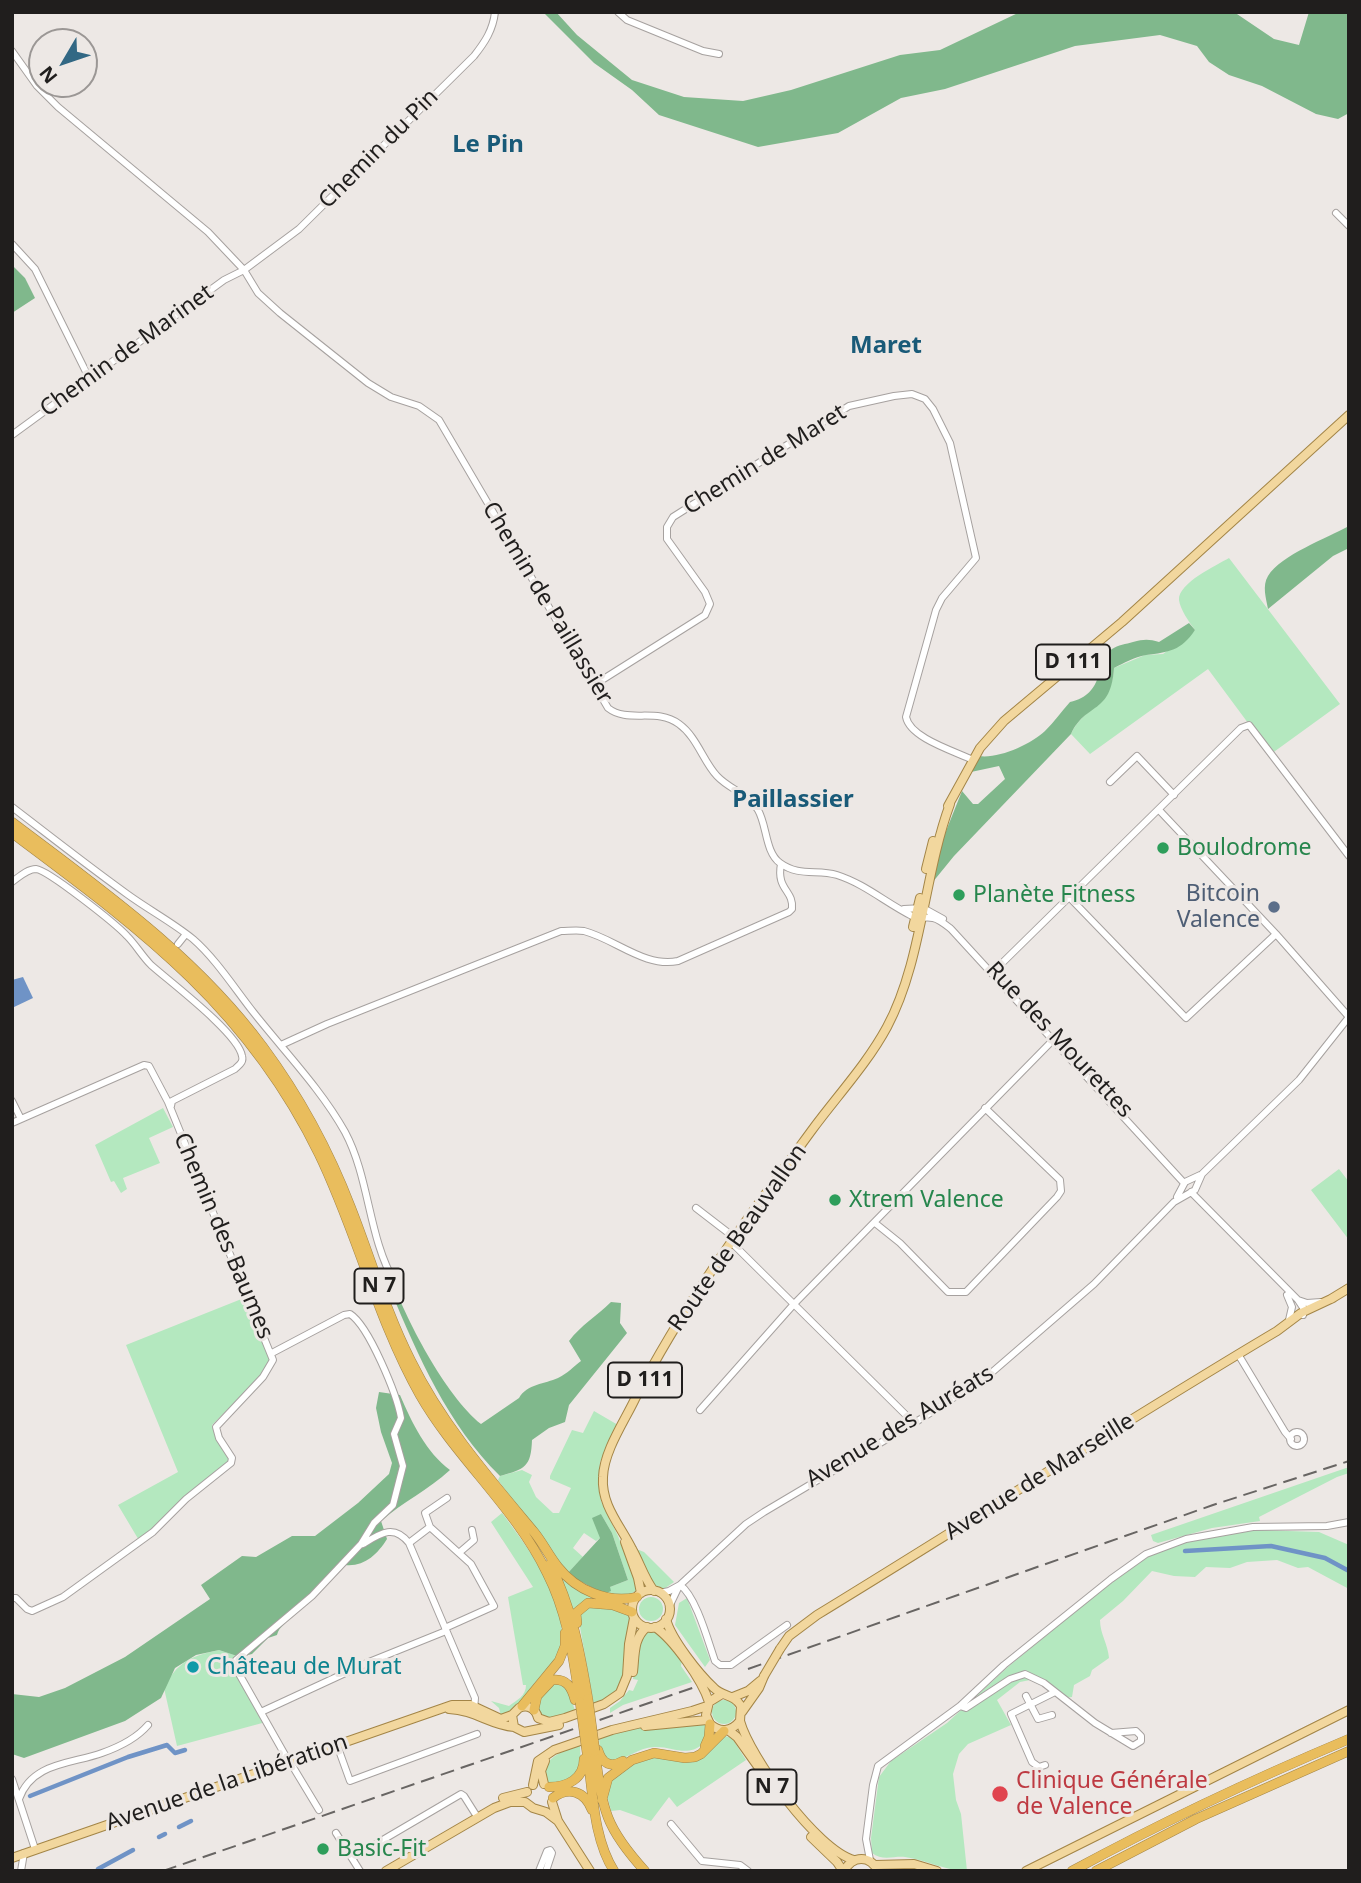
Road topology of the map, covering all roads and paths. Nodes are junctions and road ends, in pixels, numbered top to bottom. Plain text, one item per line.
1 (495, 12) edge
2 (618, 12) edge
3 (12, 51) edge
4 (719, 54) dead end
5 (1336, 213) dead end
6 (1349, 226) edge
7 (12, 244) edge
8 (244, 270) junction
9 (90, 380) junction
10 (1349, 415) edge
11 (12, 435) edge
12 (594, 685) junction
13 (973, 760) junction
14 (1111, 782) dead end
15 (1174, 794) junction
16 (12, 807) edge
17 (1159, 810) junction
18 (12, 822) edge
19 (12, 833) edge
20 (1349, 856) edge
21 (782, 864) junction
22 (12, 882) edge
23 (1070, 898) junction
24 (919, 913) junction
25 (186, 934) junction
26 (1276, 934) junction
27 (178, 944) dead end
28 (164, 959) dead end
29 (156, 969) junction
30 (994, 972) junction
31 (1349, 1017) edge
32 (1055, 1037) junction
33 (281, 1045) junction
34 (12, 1101) edge
35 (985, 1108) junction
36 (170, 1110) junction
37 (21, 1119) junction
38 (12, 1124) edge
39 (1190, 1186) junction
40 (696, 1208) dead end
41 (875, 1223) junction
42 (733, 1240) junction
43 (395, 1283) dead end
44 (1349, 1288) edge
45 (1333, 1298) junction
46 (1295, 1301) junction
47 (1322, 1301) junction
48 (794, 1304) junction
49 (1304, 1314) junction
50 (1289, 1320) junction
51 (1277, 1331) junction
52 (272, 1353) junction
53 (1238, 1354) junction
54 (700, 1410) dead end
55 (914, 1423) junction
56 (1291, 1438) dead end
57 (447, 1498) dead end
58 (517, 1512) junction
59 (1346, 1523) edge
60 (430, 1527) junction
61 (472, 1530) dead end
62 (620, 1530) junction
63 (409, 1543) junction
64 (361, 1545) junction
65 (460, 1552) junction
66 (680, 1585) junction
67 (554, 1587) junction
68 (657, 1592) junction
69 (639, 1595) junction
70 (12, 1598) edge
71 (669, 1607) junction
72 (633, 1615) junction
73 (666, 1619) junction
74 (788, 1625) dead end
75 (651, 1627) junction
76 (446, 1629) junction
77 (583, 1670) junction
78 (764, 1676) junction
79 (1055, 1692) junction
80 (722, 1694) junction
81 (1026, 1696) dead end
82 (733, 1697) junction
83 (581, 1701) junction
84 (708, 1704) junction
85 (1030, 1704) junction
86 (522, 1706) junction
87 (960, 1706) junction
88 (475, 1710) junction
89 (1349, 1710) edge
90 (261, 1712) junction
91 (536, 1714) junction
92 (512, 1715) junction
93 (1052, 1715) dead end
94 (741, 1717) junction
95 (586, 1721) junction
96 (709, 1722) junction
97 (148, 1725) dead end
98 (514, 1727) junction
99 (534, 1728) junction
100 (726, 1730) junction
101 (477, 1734) dead end
102 (1111, 1734) dead end
103 (1349, 1740) edge
104 (337, 1745) junction
105 (1349, 1751) edge
106 (591, 1752) junction
107 (290, 1762) junction
108 (1045, 1765) dead end
109 (12, 1779) edge
110 (547, 1786) junction
111 (530, 1788) junction
112 (14, 1790) edge
113 (19, 1799) junction
114 (552, 1800) junction
115 (602, 1800) junction
116 (528, 1803) junction
117 (319, 1810) dead end
118 (542, 1810) junction
119 (476, 1815) junction
120 (558, 1821) junction
121 (671, 1824) dead end
122 (599, 1828) junction
123 (457, 1829) junction
124 (336, 1833) dead end
125 (866, 1839) junction
126 (35, 1849) junction
127 (24, 1853) junction
128 (12, 1858) edge
129 (352, 1858) junction
130 (856, 1859) junction
131 (874, 1865) edge
132 (21, 1871) edge
133 (360, 1871) edge
134 (386, 1871) edge
135 (540, 1871) edge
136 (546, 1871) edge
137 (590, 1871) edge
138 (614, 1871) edge
139 (645, 1871) edge
140 (748, 1871) edge
141 (843, 1871) edge
142 (937, 1871) edge
143 (1026, 1871) edge
144 (1072, 1871) edge
145 (1096, 1871) edge

1 - 8 street, Chemin du Pin
2 - 4 street
3 - 8 street, Chemin de Paillassier
5 - 6 street
7 - 9 street
8 - 9 street, Chemin de Marinet
8 - 12 street, Chemin de Paillassier
9 - 11 street, Chemin de Marinet
10 - 13 main road, Route de Beauvallon / D 111
12 - 13 street, Chemin de Maret
12 - 21 street, Chemin de Paillassier
13 - 24 main road, Route de Beauvallon / D 111
14 - 15 street
15 - 17 street
15 - 20 street
16 - 25 street
17 - 23 street
17 - 26 street
18 - 58 highway, N 7
19 - 67 highway, N 7
21 - 24 street
21 - 33 street
22 - 29 street
23 - 26 street
23 - 30 street
24 - 30 street, Rue des Mourettes
24 - 42 main road, Route de Beauvallon / D 111
25 - 27 street
25 - 33 street
26 - 31 street
28 - 29 street
29 - 36 street, Chemin des Baumes
30 - 32 street, Rue des Mourettes
31 - 39 street, Avenue des Auréats
32 - 35 street
32 - 39 street, Rue des Mourettes
33 - 43 street
34 - 37 street
35 - 41 street
35 - 41 street
36 - 37 street
36 - 52 street, Chemin des Baumes
37 - 38 street
39 - 46 street, Rue des Mourettes
39 - 55 street, Avenue des Auréats
40 - 42 street
41 - 48 street
42 - 48 street
42 - 62 main road, Route de Beauvallon / D 111
44 - 45 main road
45 - 47 main road, Avenue de Marseille
45 - 49 main road
46 - 47 street
46 - 49 street, Rue des Mourettes
46 - 50 street
47 - 49 main road, Avenue de Marseille
48 - 54 street
48 - 55 street
49 - 50 main road, Avenue de Marseille
49 - 51 main road
50 - 51 main road, Avenue de Marseille
51 - 53 main road, Avenue de Marseille
52 - 64 street
52 - 70 street, Chemin des Baumes
53 - 56 street
53 - 78 main road, Avenue de Marseille, bridge
55 - 66 street, Avenue des Auréats
57 - 60 street
58 - 69 highway, N 7
58 - 77 highway, N 7
59 - 87 street
60 - 63 street
60 - 65 street
61 - 65 street
62 - 68 main road, D 111
62 - 69 main road, D 111
63 - 64 street
63 - 76 street
64 - 90 street
65 - 76 street
66 - 68 street, Avenue des Auréats
66 - 71 street, Avenue des Auréats
66 - 74 street
67 - 83 highway, N 7
67 - 86 highway, N 7
68 - 69 main road
68 - 71 main road
69 - 72 main road
71 - 73 main road
72 - 75 main road
72 - 77 highway
72 - 91 main road
73 - 75 main road
73 - 80 main road
75 - 84 main road
75 - 99 main road
76 - 88 street
76 - 90 street
77 - 83 highway, N 7
78 - 82 main road, Avenue de Marseille
78 - 94 main road, Avenue de Marseille
79 - 85 street
79 - 87 street
79 - 102 street
80 - 82 main road
80 - 84 main road
81 - 85 street
82 - 94 main road
83 - 91 highway
83 - 95 highway, N 7, bridge
84 - 96 main road
84 - 111 main road
85 - 93 street
85 - 108 street
86 - 91 main road
86 - 92 main road
87 - 125 street
88 - 92 main road, Avenue de la Libération
88 - 98 main road, Avenue de la Libération
88 - 104 main road, Avenue de la Libération
89 - 143 main road
90 - 107 street
91 - 99 main road
92 - 98 main road
94 - 100 main road
94 - 130 main road, N 7
95 - 106 highway, bridge
95 - 106 highway, N 7, bridge
96 - 100 main road
96 - 106 highway
96 - 110 main road
97 - 113 street
98 - 99 main road
100 - 115 highway
100 - 141 main road, N 7
101 - 104 street
103 - 144 highway
104 - 107 main road, Avenue de la Libération
105 - 145 highway
106 - 110 highway
106 - 115 highway
106 - 122 highway
107 - 117 street
107 - 126 main road, Avenue de la Libération
109 - 112 street
110 - 111 main road
110 - 114 main road
111 - 116 main road
111 - 119 main road
112 - 113 street
113 - 126 street
114 - 118 main road
114 - 120 main road
114 - 122 highway
115 - 139 highway
116 - 118 main road
116 - 123 main road
118 - 120 main road
119 - 123 main road
119 - 129 street
120 - 137 main road
121 - 140 street
122 - 138 highway
123 - 134 main road
124 - 129 street
125 - 130 street
125 - 131 street
126 - 127 main road, Avenue de la Libération
127 - 128 main road, Avenue de la Libération
127 - 132 street
129 - 133 street
130 - 131 main road
130 - 141 main road
131 - 142 main road
135 - 136 street

